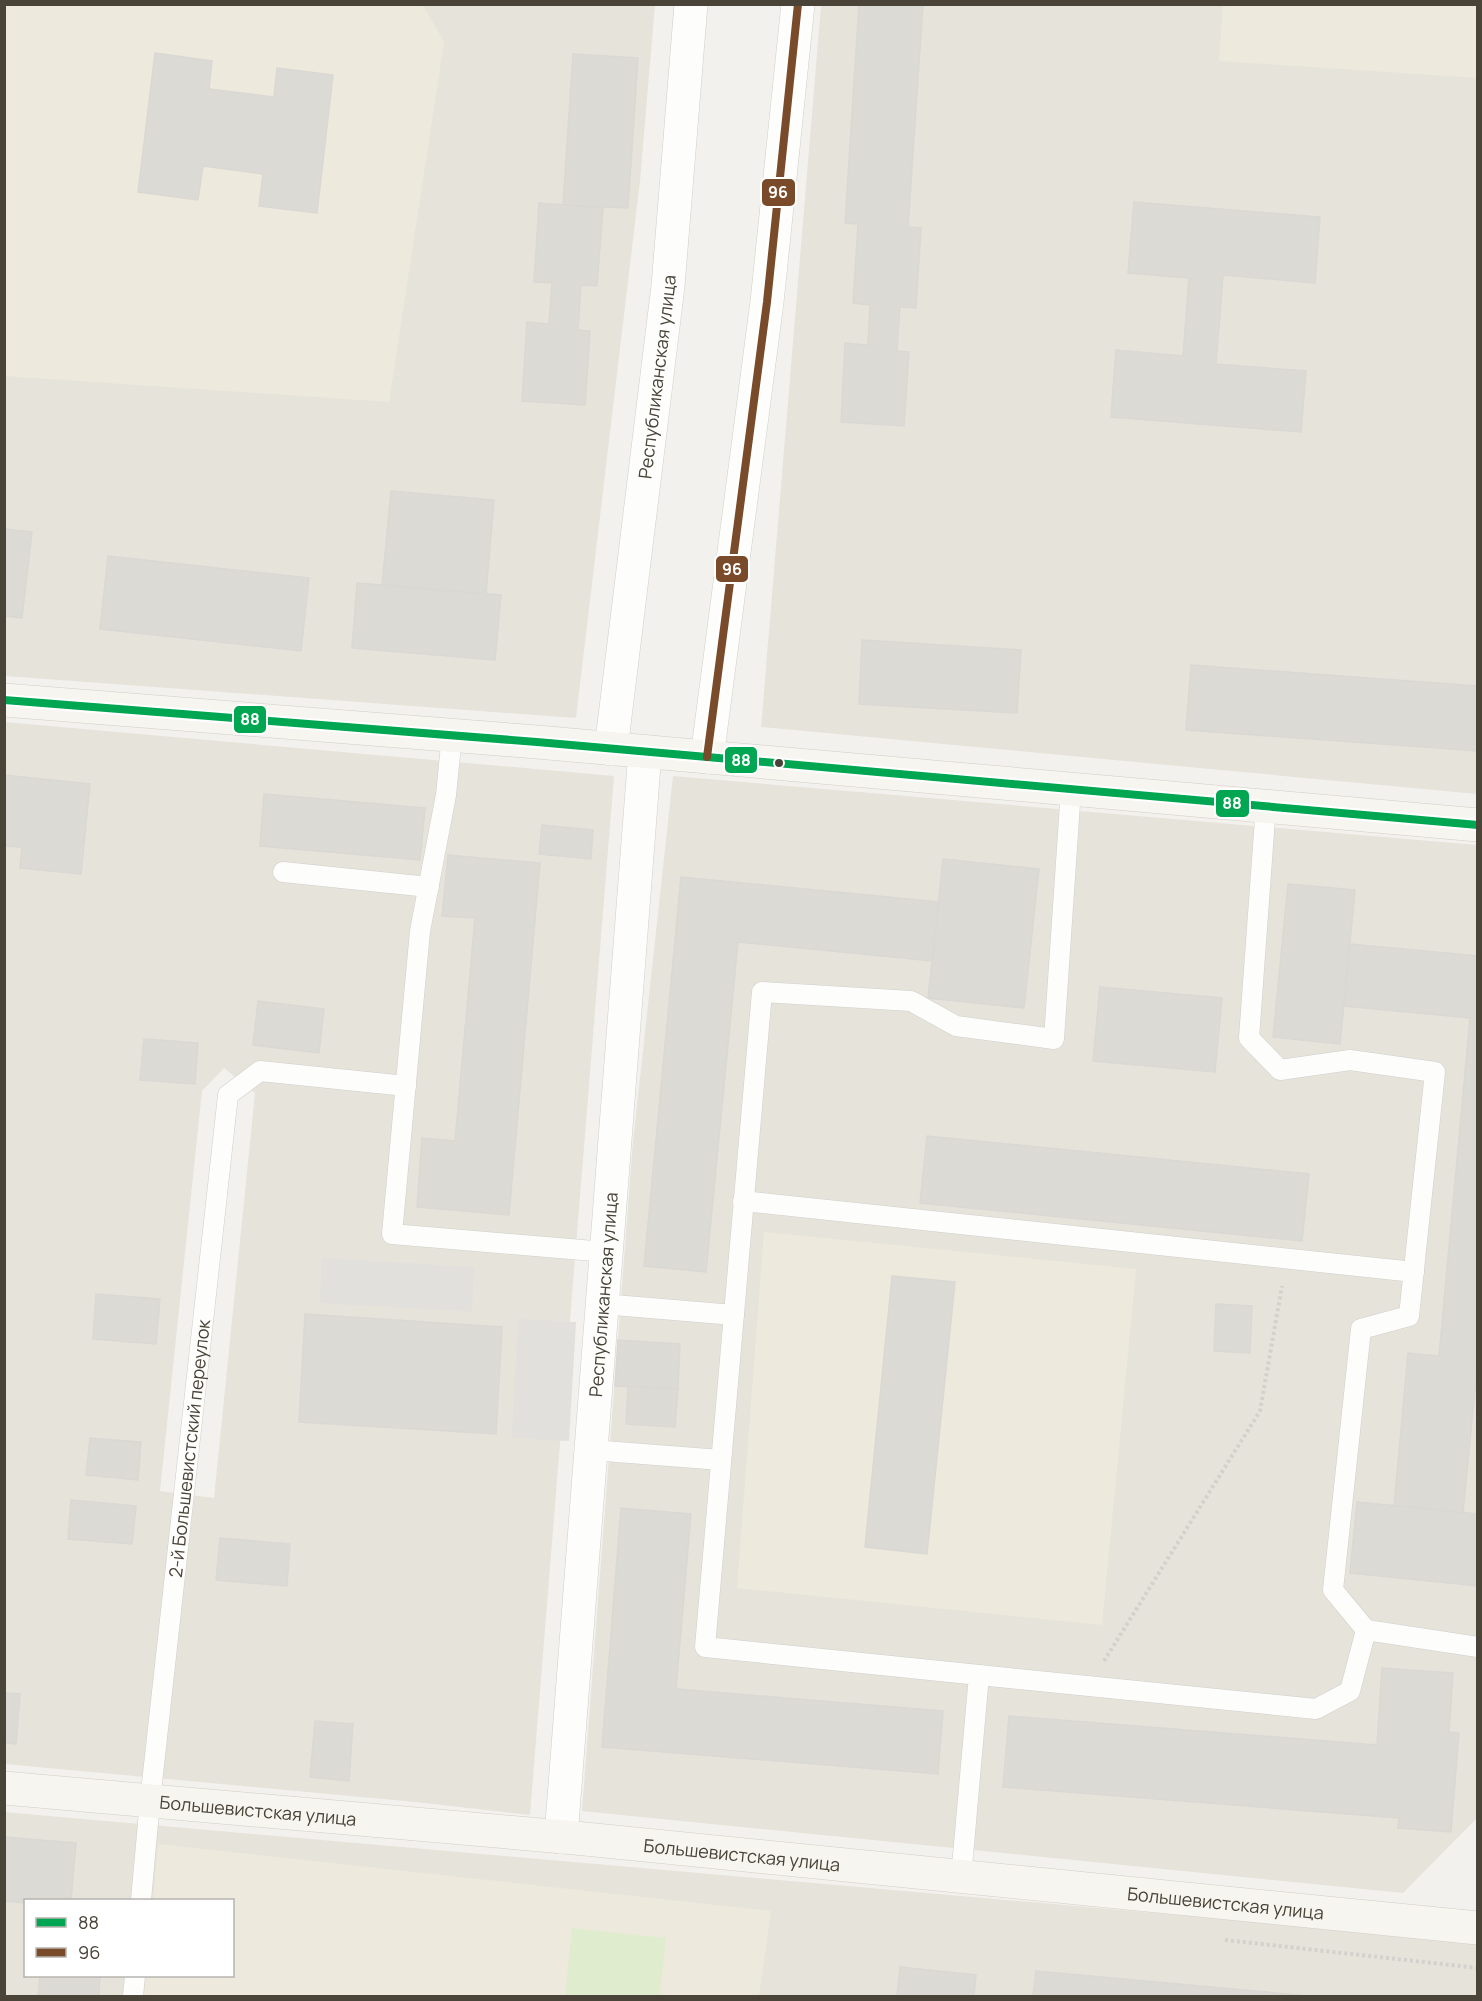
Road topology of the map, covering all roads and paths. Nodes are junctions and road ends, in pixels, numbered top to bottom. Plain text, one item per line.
1 (691, 4) edge
2 (798, 4) edge
3 (4, 700) edge
4 (452, 735) junction
5 (611, 749) junction
6 (645, 752) junction
7 (707, 757) junction
8 (1071, 789) junction
9 (1266, 805) junction
10 (1478, 825) edge
11 (283, 872) dead end
12 (429, 887) junction
13 (406, 1086) junction
14 (743, 1201) junction
15 (606, 1252) junction
16 (1287, 1258) junction
17 (1414, 1272) junction
18 (602, 1304) junction
19 (734, 1316) junction
20 (591, 1450) junction
21 (721, 1461) junction
22 (1366, 1630) junction
23 (1478, 1647) edge
24 (980, 1675) junction
25 (1088, 1686) junction
26 (4, 1788) edge
27 (150, 1801) junction
28 (561, 1837) junction
29 (961, 1878) junction
30 (141, 1899) edge
31 (1478, 1928) edge
32 (135, 1977) edge
33 (134, 1996) edge

1 - 5 street, Республиканская улица
2 - 7 street
3 - 4 street
4 - 5 street
4 - 12 lane
5 - 6 street
6 - 7 street
6 - 15 street, Республиканская улица
7 - 8 street
8 - 9 street
8 - 14 lane
9 - 10 street
9 - 17 lane
11 - 12 lane
12 - 13 lane
13 - 15 lane
13 - 27 lane, 2-й Большевистский переулок
14 - 16 lane
14 - 19 lane
15 - 18 street, Республиканская улица
16 - 17 lane
16 - 25 path
17 - 22 lane
18 - 19 lane
18 - 20 street, Республиканская улица
19 - 21 lane
20 - 21 lane
20 - 28 street, Республиканская улица
21 - 24 lane
22 - 23 lane
22 - 25 lane
24 - 25 lane
24 - 29 lane
26 - 27 street, Большевистская улица
27 - 28 street, Большевистская улица
27 - 30 lane, 2-й Большевистский переулок
28 - 29 street, Большевистская улица
29 - 31 street, Большевистская улица
32 - 33 lane

